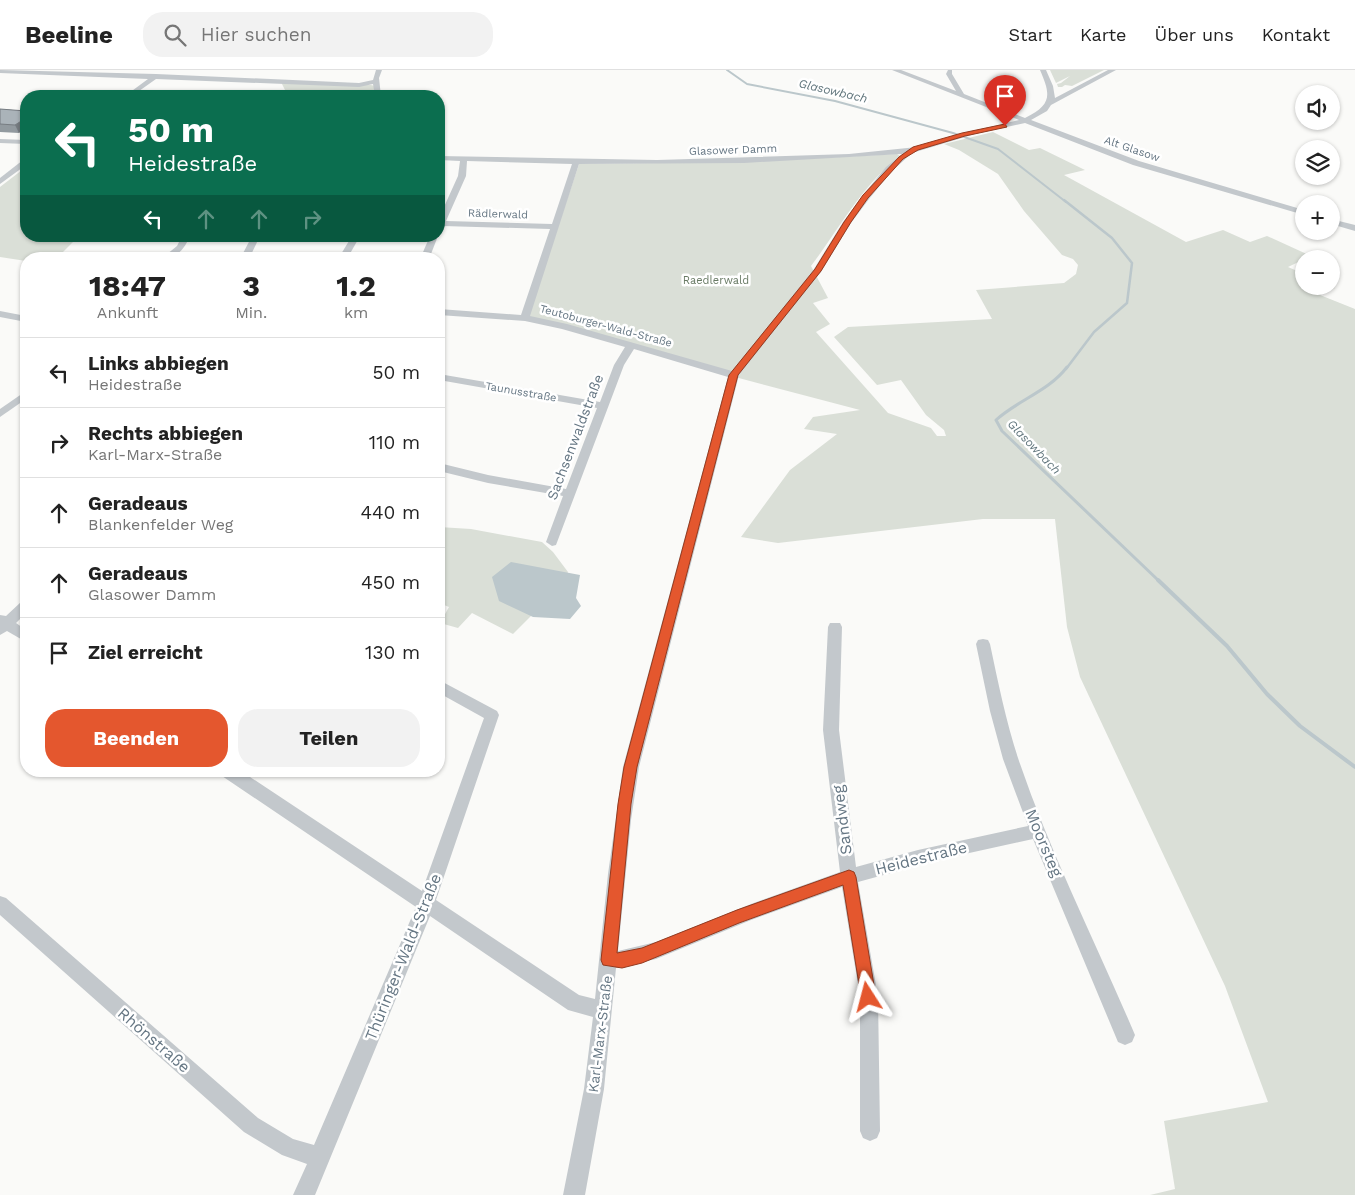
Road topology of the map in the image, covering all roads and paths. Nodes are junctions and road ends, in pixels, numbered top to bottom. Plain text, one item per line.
1 (164, 70) edge
2 (379, 70) edge
3 (896, 70) edge
4 (949, 70) edge
5 (1043, 70) edge
6 (1113, 70) edge
7 (0, 71) edge
8 (154, 77) junction
9 (376, 81) junction
10 (359, 85) junction
11 (136, 90) edge
12 (368, 90) edge
13 (377, 90) edge
14 (1051, 91) junction
15 (1066, 93) junction
16 (957, 95) junction
17 (1050, 103) junction
18 (1040, 112) junction
19 (1006, 114) junction
20 (1025, 121) junction
21 (0, 141) edge
22 (20, 142) edge
23 (911, 150) junction
24 (445, 158) edge
25 (464, 159) junction
26 (576, 163) junction
27 (20, 167) edge
28 (0, 182) edge
29 (1295, 210) edge
30 (445, 213) edge
31 (445, 224) edge
32 (1340, 224) edge
33 (556, 227) junction
34 (1355, 228) edge
35 (183, 242) edge
36 (174, 252) edge
37 (445, 312) edge
38 (0, 314) edge
39 (20, 318) edge
40 (525, 318) junction
41 (631, 345) junction
42 (734, 375) junction
43 (445, 378) edge
44 (20, 399) edge
45 (603, 406) junction
46 (0, 414) edge
47 (445, 468) edge
48 (569, 493) junction
49 (552, 542) dead end
50 (20, 610) edge
51 (2, 624) edge
52 (835, 628) dead end
53 (20, 634) edge
54 (984, 644) dead end
55 (445, 689) edge
56 (237, 777) edge
57 (1038, 831) junction
58 (849, 877) junction
59 (0, 904) edge
60 (426, 904) junction
61 (608, 960) junction
62 (603, 1010) junction
63 (1126, 1035) dead end
64 (870, 1131) dead end
65 (319, 1157) junction
66 (304, 1195) edge
67 (574, 1195) edge

1 - 8 street
2 - 9 street
3 - 16 street, Alt Glasow
4 - 16 street
5 - 14 street
6 - 15 street, Glasower Damm
7 - 8 street
8 - 10 street
8 - 11 street
9 - 10 street
9 - 13 street
10 - 12 street
14 - 15 street
14 - 17 street
15 - 17 street, Glasower Damm
16 - 19 street, Alt Glasow
17 - 18 street, Glasower Damm
18 - 19 street
18 - 20 street, Glasower Damm
19 - 20 street, Alt Glasow
20 - 23 street, Glasower Damm
20 - 29 street, Alt Glasow
21 - 22 street
23 - 26 street, Glasower Damm
23 - 42 street
24 - 25 street, Glasower Damm
25 - 26 street, Glasower Damm
25 - 30 street
26 - 33 street
27 - 28 street
31 - 33 street, Rädlerwald
32 - 34 street
33 - 40 street
35 - 36 street
37 - 40 street, Teutoburger-Wald-Straße
38 - 39 street
40 - 41 street, Teutoburger-Wald-Straße
41 - 42 street, Teutoburger-Wald-Straße
41 - 45 street, Sachsenwaldstraße
42 - 61 street, Karl-Marx-Straße
43 - 45 street, Taunusstraße
44 - 46 street
45 - 48 street, Sachsenwaldstraße
47 - 48 street
48 - 49 street, Sachsenwaldstraße
50 - 51 street
51 - 53 street
52 - 58 street, Sandweg
54 - 57 street, Moorsteg
55 - 60 street, Thüringer-Wald-Straße
56 - 60 street
57 - 58 street, Heidestraße
57 - 63 street, Moorsteg
58 - 61 street, Heidestraße
58 - 64 street, Sandweg
59 - 65 street, Rhönstraße
60 - 62 street
60 - 65 street, Thüringer-Wald-Straße
61 - 62 street, Karl-Marx-Straße
62 - 67 street, Karl-Marx-Straße
65 - 66 street, Thüringer-Wald-Straße

